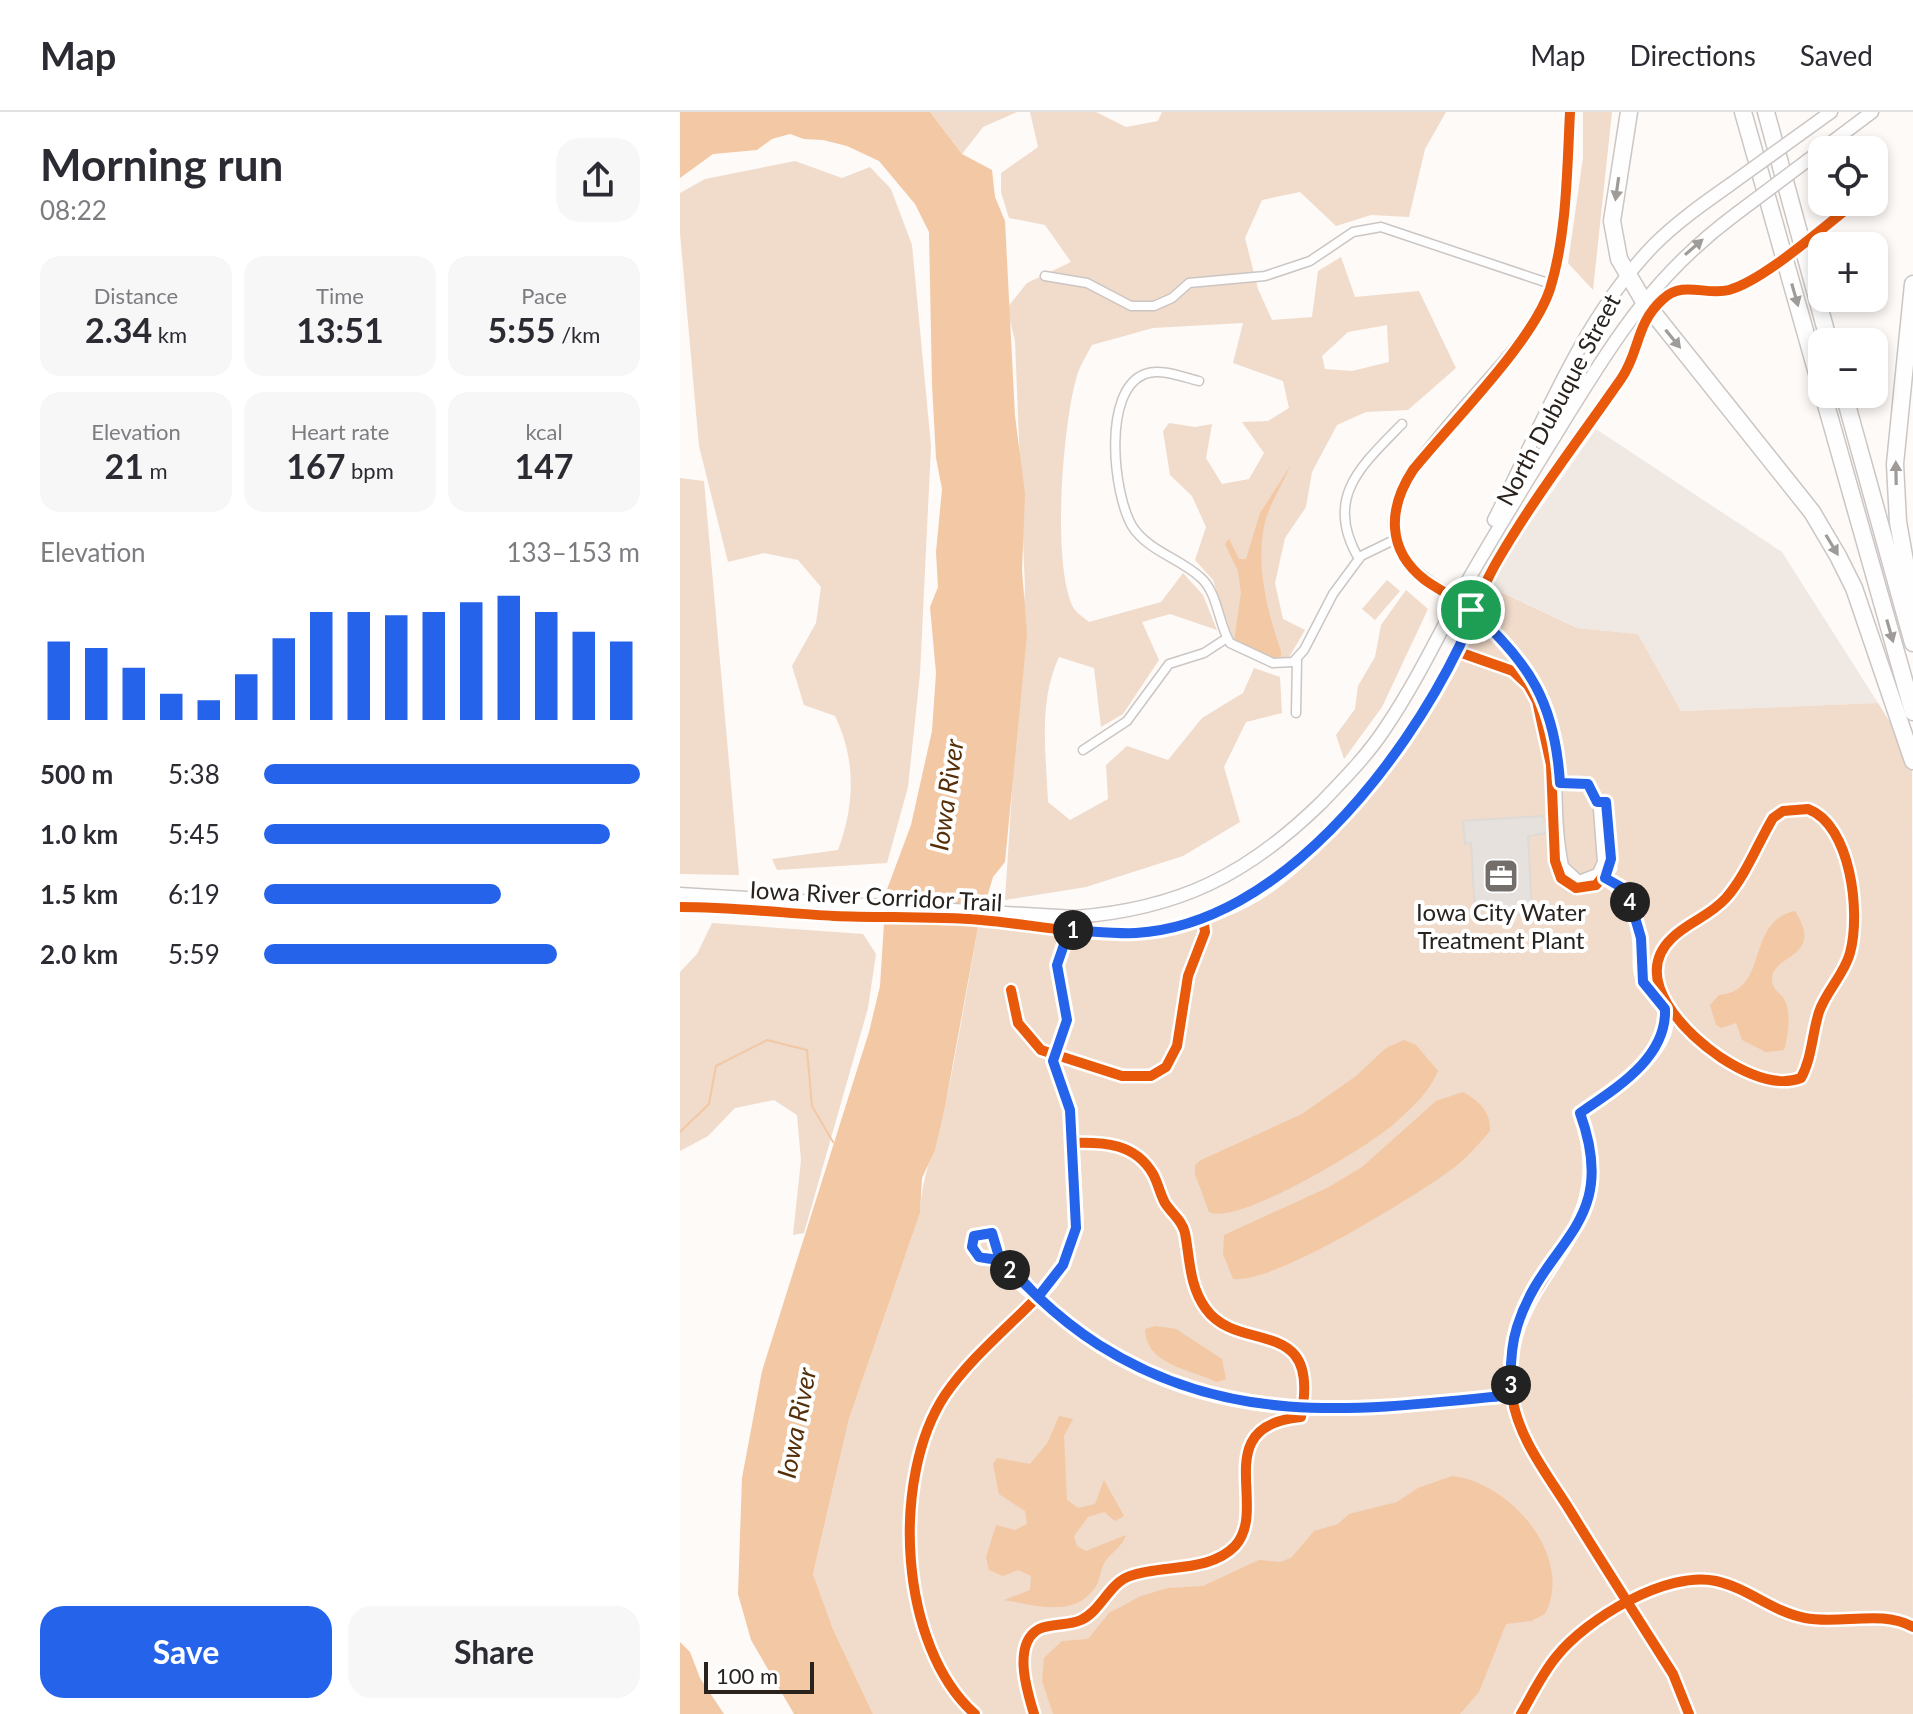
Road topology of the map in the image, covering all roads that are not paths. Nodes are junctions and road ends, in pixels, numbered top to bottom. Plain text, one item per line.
1 (1570, 112) edge
2 (1629, 112) edge
3 (1743, 112) edge
4 (1766, 112) edge
5 (1831, 112) edge
6 (1872, 112) edge
7 (1045, 276) dead end
8 (1627, 276) junction
9 (1551, 284) junction
10 (1913, 284) edge
11 (1643, 300) junction
12 (1825, 328) edge
13 (1808, 342) edge
14 (1199, 381) dead end
15 (1827, 408) edge
16 (1848, 408) edge
17 (1402, 424) dead end
18 (1396, 539) junction
19 (1359, 559) junction
20 (1461, 594) junction
21 (1913, 606) edge
22 (1227, 638) junction
23 (1913, 643) edge
24 (1297, 660) junction
25 (1913, 712) edge
26 (1296, 713) dead end
27 (1083, 750) dead end
28 (1913, 761) edge
29 (1560, 783) junction
30 (680, 894) edge

1 - 9 street
2 -> 8 highway
3 -> 13 highway
4 - 12 highway
5 - 8 main road, North Dubuque Street, bridge
11 -> 6 main road, bridge
7 - 9 street
8 - 11 highway
8 - 20 main road, North Dubuque Street
9 - 18 street
21 -> 10 highway
11 - 20 main road
11 -> 28 highway
14 - 22 street
15 -> 25 highway
16 - 23 highway
17 - 19 street
18 - 19 street
18 - 20 street
19 - 24 street
20 - 29 street
20 - 30 main road
22 - 24 street
22 - 27 street
24 - 26 street
29 - 29 street

